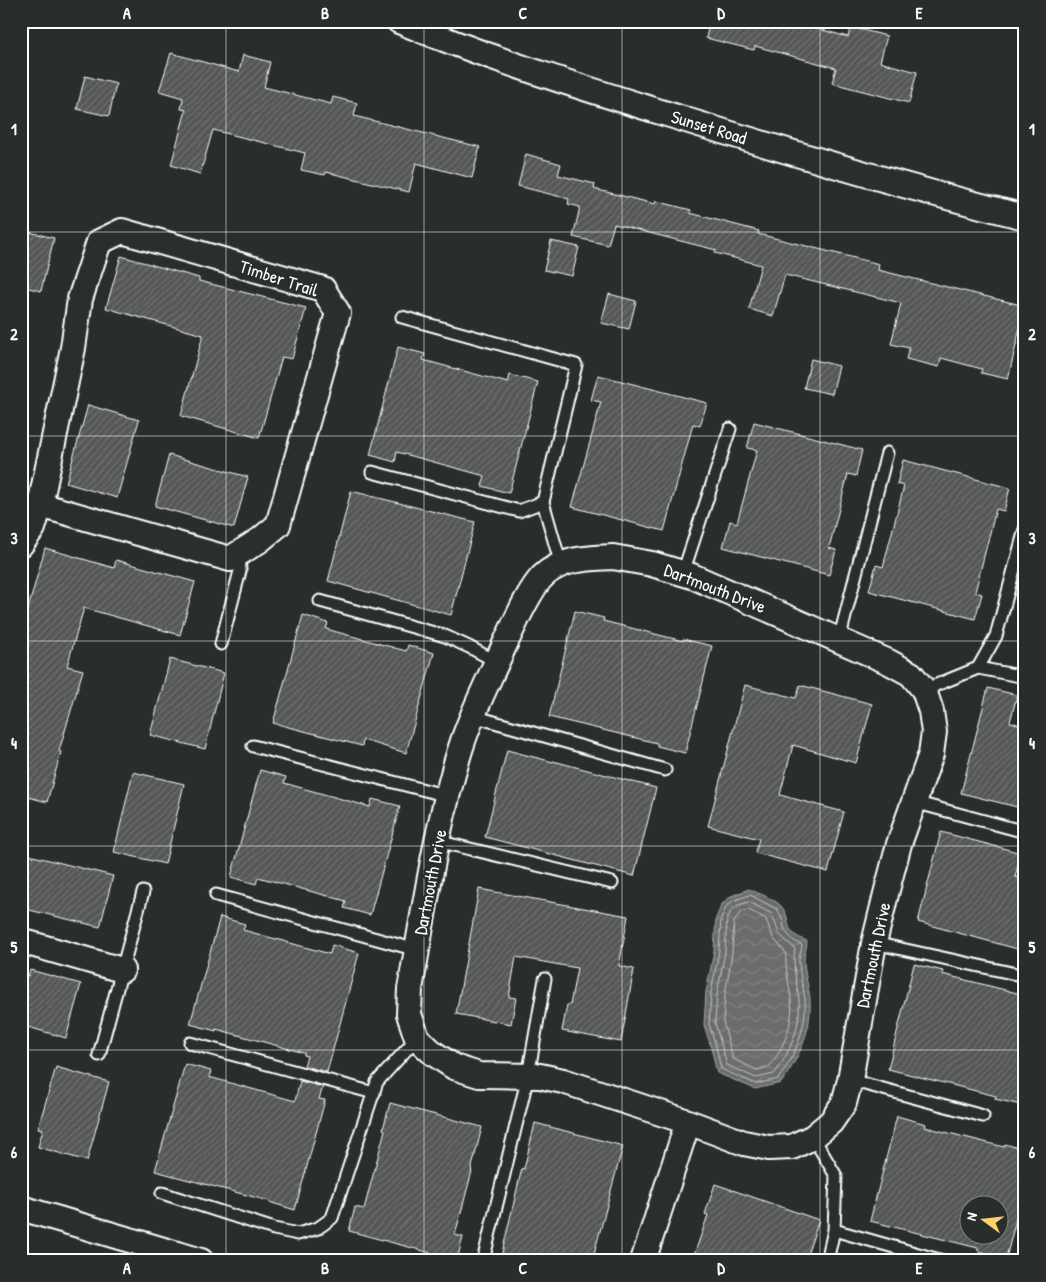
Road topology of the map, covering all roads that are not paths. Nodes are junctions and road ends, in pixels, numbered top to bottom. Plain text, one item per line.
1 (399, 21) edge
2 (1025, 217) edge
3 (402, 316) dead end
4 (730, 429) dead end
5 (887, 453) dead end
6 (372, 472) dead end
7 (543, 502) junction
8 (40, 505) junction
9 (1025, 529) edge
10 (21, 544) edge
11 (239, 553) junction
12 (561, 565) junction
13 (682, 573) junction
14 (320, 601) dead end
15 (839, 640) junction
16 (221, 644) dead end
17 (497, 662) junction
18 (978, 668) junction
19 (1025, 677) edge
20 (924, 690) junction
21 (473, 716) junction
22 (253, 746) dead end
23 (665, 770) dead end
24 (448, 796) junction
25 (914, 802) junction
26 (1025, 832) edge
27 (437, 841) junction
28 (612, 883) dead end
29 (143, 892) dead end
30 (216, 895) dead end
31 (21, 941) edge
32 (874, 943) junction
33 (417, 950) junction
34 (122, 970) junction
35 (1025, 976) edge
36 (545, 979) dead end
37 (417, 1038) junction
38 (190, 1043) dead end
39 (99, 1055) dead end
40 (528, 1076) junction
41 (850, 1080) junction
42 (374, 1093) junction
43 (983, 1116) dead end
44 (688, 1122) junction
45 (813, 1137) junction
46 (162, 1193) dead end
47 (21, 1208) edge
48 (834, 1230) junction
49 (201, 1261) edge
50 (483, 1261) edge
51 (644, 1261) edge
52 (827, 1261) edge
53 (943, 1261) edge

1 - 2 street, Sunset Road
3 - 7 lane
4 - 13 lane
5 - 15 lane
6 - 7 lane
7 - 12 lane
8 - 10 street, Timber Trail
8 - 11 street, Timber Trail
8 - 11 street, Timber Trail
9 - 18 lane
11 - 16 lane
12 - 13 street, Dartmouth Drive
12 - 17 street, Dartmouth Drive
13 - 15 street, Dartmouth Drive
14 - 17 lane
15 - 20 street, Dartmouth Drive
17 - 21 street, Dartmouth Drive
18 - 19 lane
18 - 20 lane
20 - 25 street, Dartmouth Drive
21 - 23 lane
21 - 24 street, Dartmouth Drive
22 - 24 lane
24 - 27 street, Dartmouth Drive
25 - 26 lane
25 - 32 street, Dartmouth Drive
27 - 28 lane
27 - 33 street, Dartmouth Drive
29 - 34 lane
30 - 33 lane
31 - 34 street
32 - 35 lane
32 - 41 street, Dartmouth Drive
33 - 37 street, Dartmouth Drive
34 - 39 lane
36 - 40 lane
37 - 40 street, Dartmouth Drive
37 - 42 lane
38 - 42 lane
40 - 44 street, Dartmouth Drive
40 - 50 lane
41 - 43 lane
41 - 45 street, Dartmouth Drive
42 - 46 lane
44 - 45 street, Dartmouth Drive
44 - 51 street
45 - 48 lane
47 - 49 street
48 - 52 lane
48 - 53 lane

